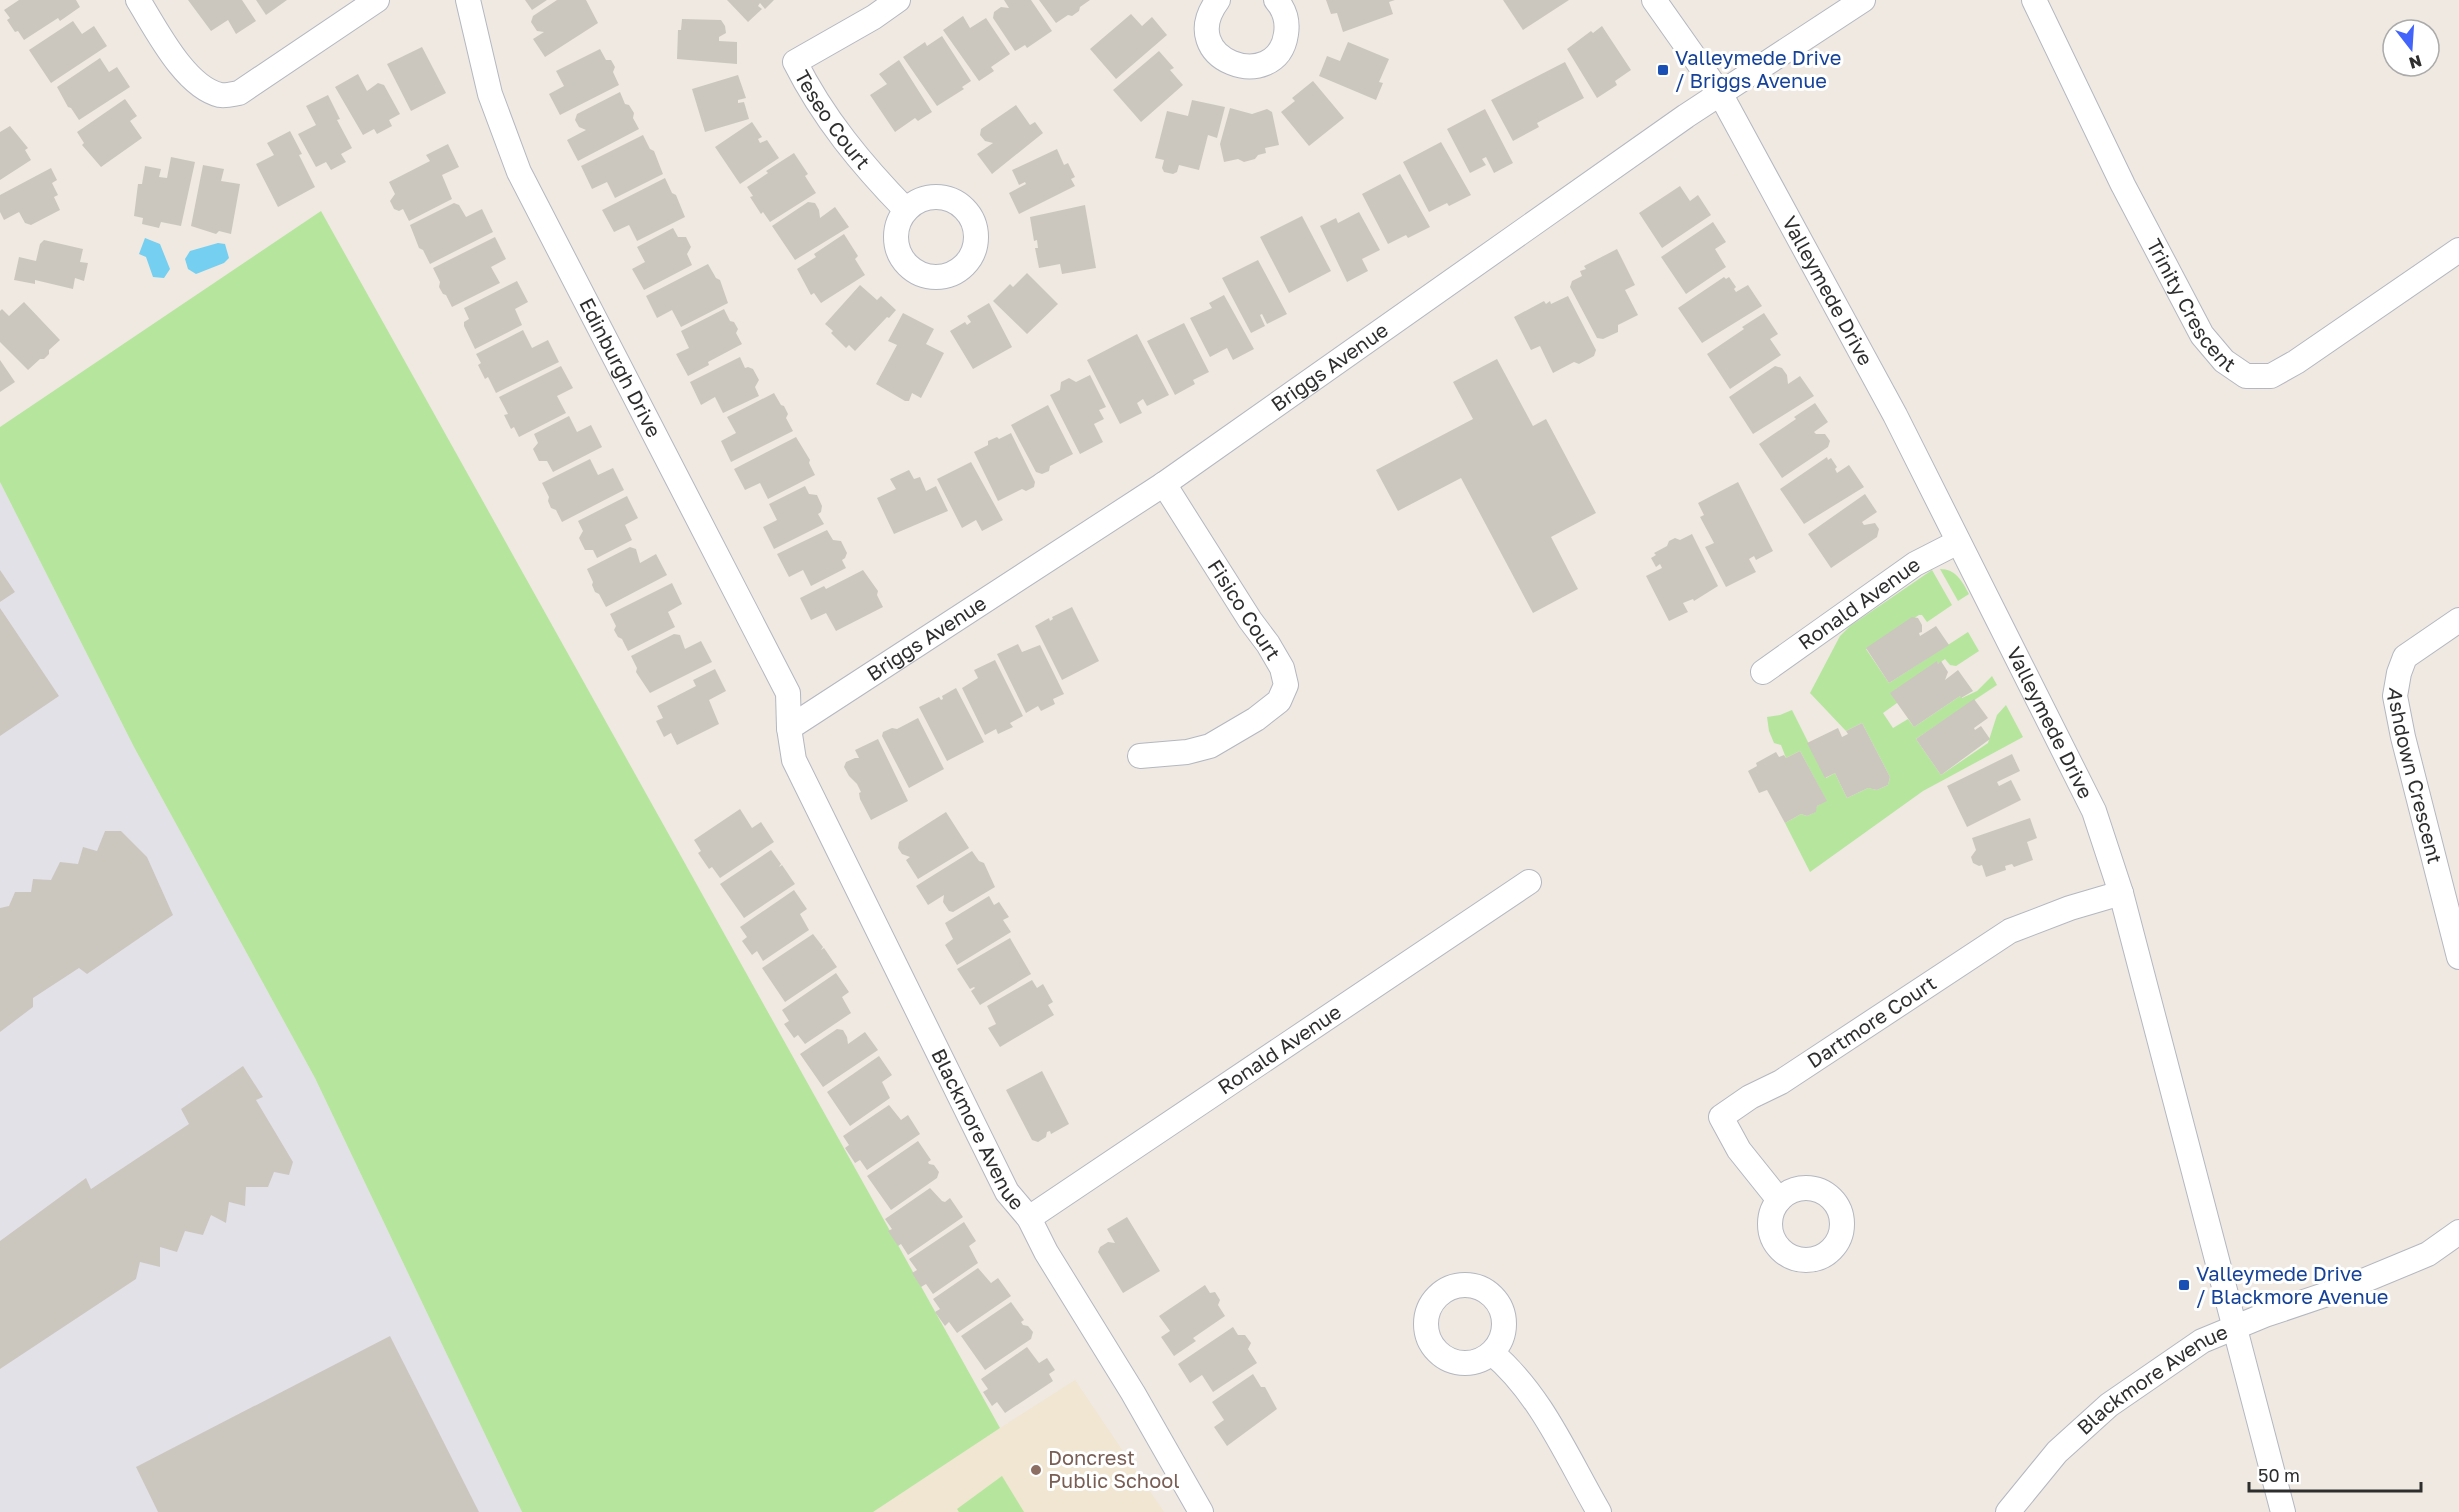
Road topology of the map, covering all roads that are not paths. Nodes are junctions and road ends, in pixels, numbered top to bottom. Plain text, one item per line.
1 (138, 0) edge
2 (377, 0) edge
3 (468, 0) edge
4 (898, 0) edge
5 (1218, 0) edge
6 (1276, 0) edge
7 (1654, 0) edge
8 (1863, 0) edge
9 (2034, 0) edge
10 (1721, 95) junction
11 (906, 210) dead end
12 (2459, 250) edge
13 (1164, 484) junction
14 (1958, 542) junction
15 (2459, 620) edge
16 (1763, 672) dead end
17 (789, 728) junction
18 (1140, 756) dead end
19 (1529, 882) dead end
20 (2121, 893) junction
21 (2459, 957) edge
22 (1779, 1200) dead end
23 (1029, 1218) junction
24 (2459, 1232) edge
25 (2233, 1327) junction
26 (1492, 1353) dead end
27 (1201, 1512) edge
28 (1599, 1512) edge
29 (2008, 1512) edge
30 (2283, 1512) edge

1 - 2 street
3 - 17 street, Edinburgh Drive
4 - 11 street, Teseo Court
5 - 6 street
7 - 10 street, Valleymede Drive
8 - 10 street, Briggs Avenue
9 - 12 street, Trinity Crescent
10 - 13 street, Briggs Avenue
10 - 14 street, Valleymede Drive
13 - 17 street, Briggs Avenue
13 - 18 street, Fisico Court
14 - 16 street, Ronald Avenue
14 - 20 street, Valleymede Drive
15 - 21 street, Ashdown Crescent
17 - 23 street, Blackmore Avenue
19 - 23 street, Ronald Avenue
20 - 22 street, Dartmore Court
20 - 25 street, Valleymede Drive
23 - 27 street, Blackmore Avenue
24 - 25 street, Blackmore Avenue
25 - 29 street, Blackmore Avenue
25 - 30 street, Valleymede Drive
26 - 28 street

